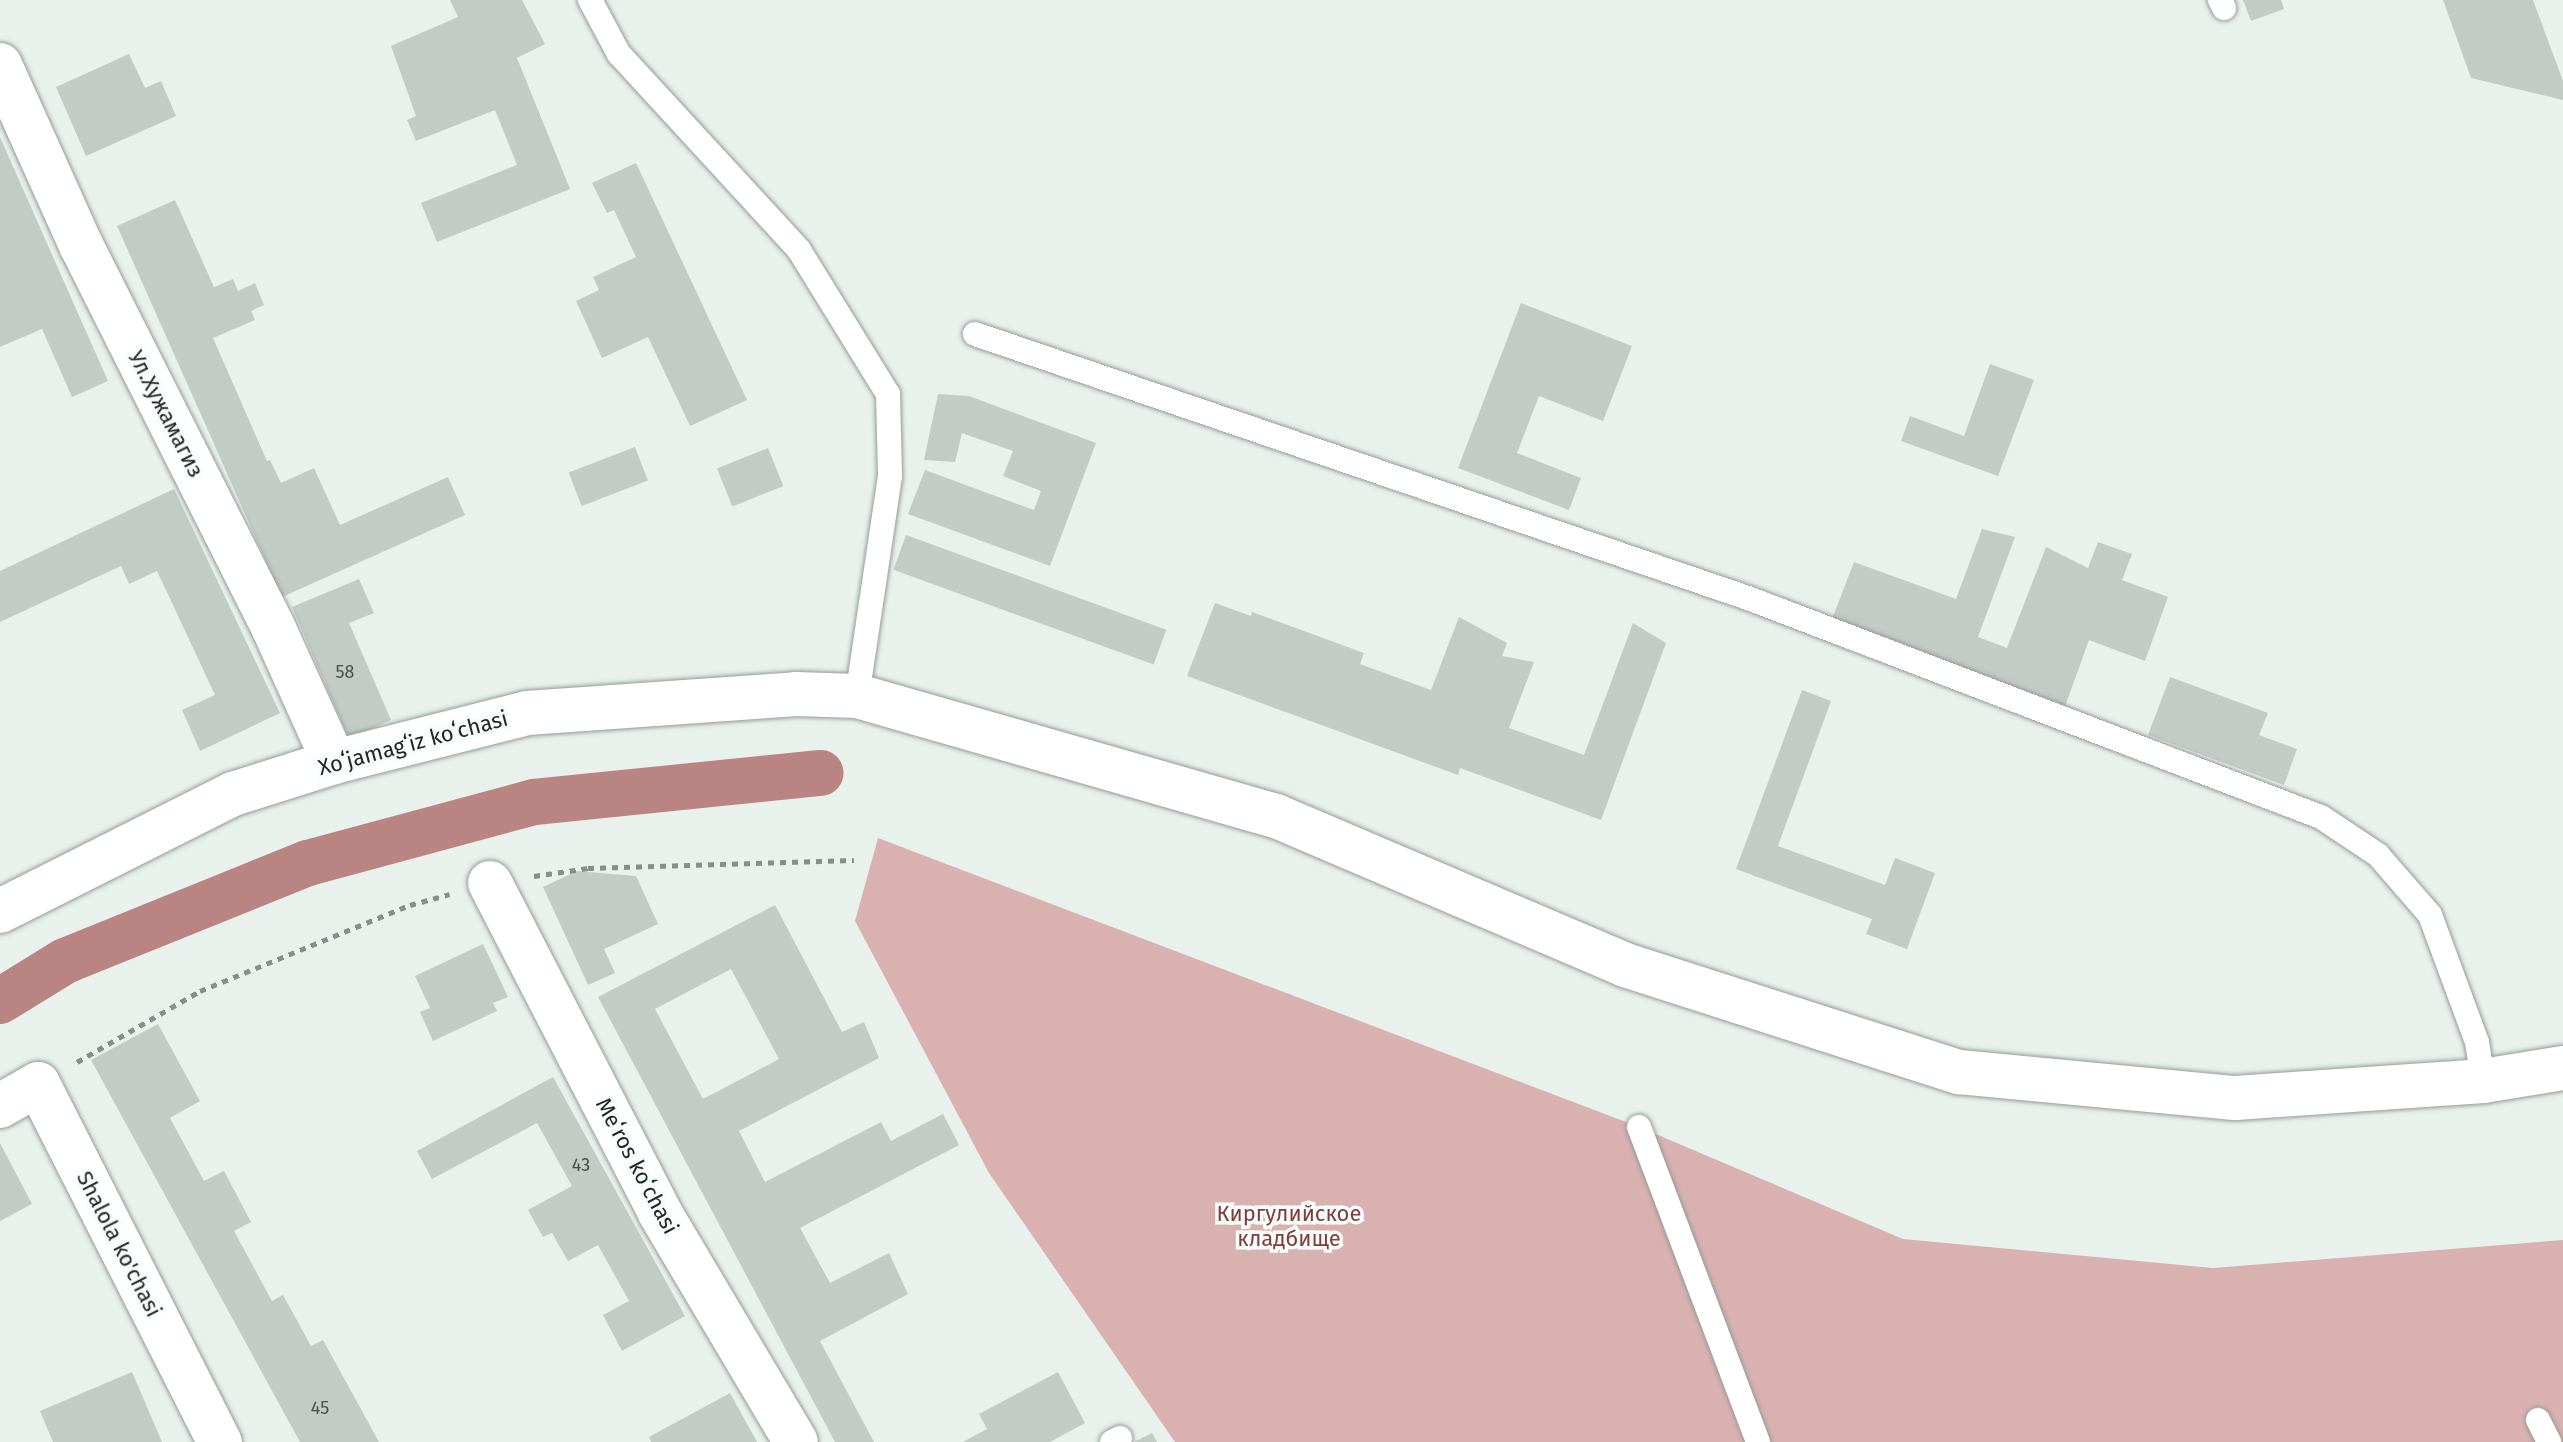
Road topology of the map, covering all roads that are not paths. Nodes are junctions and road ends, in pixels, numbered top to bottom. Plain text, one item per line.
1 (590, 0) edge
2 (0, 65) edge
3 (975, 334) dead end
4 (857, 696) junction
5 (334, 762) junction
6 (490, 883) road end
7 (0, 911) edge
8 (2563, 1068) edge
9 (2483, 1081) junction
10 (0, 1106) edge
11 (1639, 1127) dead end
12 (220, 1442) edge
13 (796, 1442) edge
14 (1758, 1442) edge

1 - 4 lane
2 - 5 street, Ул.Хужамагиз
3 - 9 lane
4 - 5 street, Xoʻjamagʻiz koʻchasi
4 - 9 street, Xoʻjamagʻiz koʻchasi
5 - 7 street, Xoʻjamagʻiz koʻchasi
6 - 13 street, Meʻros koʻchasi
8 - 9 street, Xoʻjamagʻiz koʻchasi
10 - 12 street, Shalola ko'chasi
11 - 14 lane

